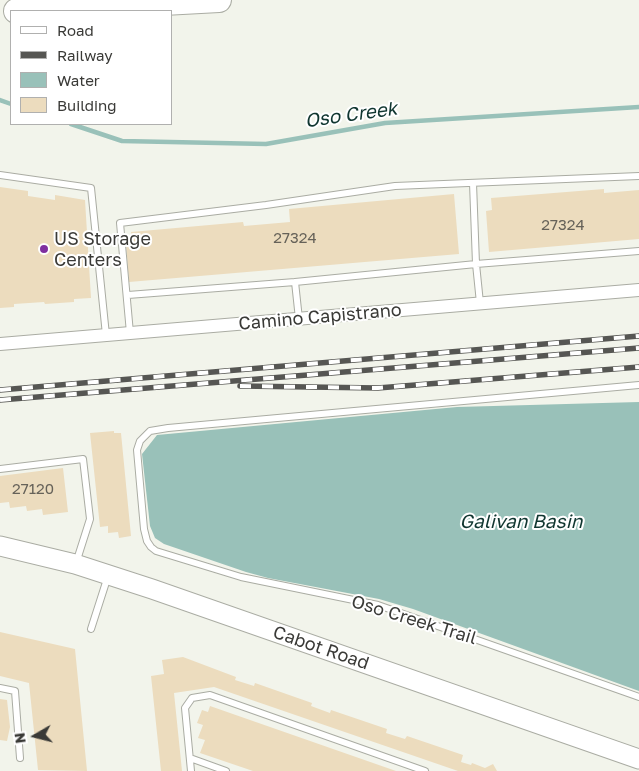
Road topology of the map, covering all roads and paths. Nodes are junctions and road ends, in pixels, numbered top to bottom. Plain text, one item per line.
1 (219, 0) edge
2 (34, 10) edge
3 (0, 175) edge
4 (639, 176) edge
5 (473, 183) junction
6 (639, 251) edge
7 (476, 264) junction
8 (295, 282) junction
9 (639, 290) edge
10 (128, 295) junction
11 (480, 303) junction
12 (299, 319) junction
13 (130, 333) junction
14 (106, 335) junction
15 (0, 344) edge
16 (639, 385) edge
17 (0, 469) edge
18 (0, 546) edge
19 (76, 564) junction
20 (108, 575) junction
21 (91, 629) dead end
22 (0, 688) edge
23 (639, 697) edge
24 (20, 758) dead end
25 (190, 758) junction
26 (639, 760) edge
27 (191, 771) edge
28 (226, 771) edge
29 (425, 771) edge

1 - 2 highway
3 - 14 lane
4 - 5 lane
5 - 7 lane
5 - 10 lane
6 - 7 lane
7 - 8 lane
7 - 11 lane
8 - 10 lane
8 - 12 lane
9 - 11 street, Camino Capistrano
10 - 13 lane
11 - 12 street, Camino Capistrano
12 - 13 street, Camino Capistrano
13 - 14 street, Camino Capistrano
14 - 15 street, Camino Capistrano
16 - 23 lane, Oso Creek Trail
17 - 19 lane
18 - 19 main road, Cabot Road
19 - 20 main road, Cabot Road
20 - 21 lane
20 - 26 main road, Cabot Road
22 - 24 lane
25 - 27 lane
25 - 28 lane
25 - 29 lane

